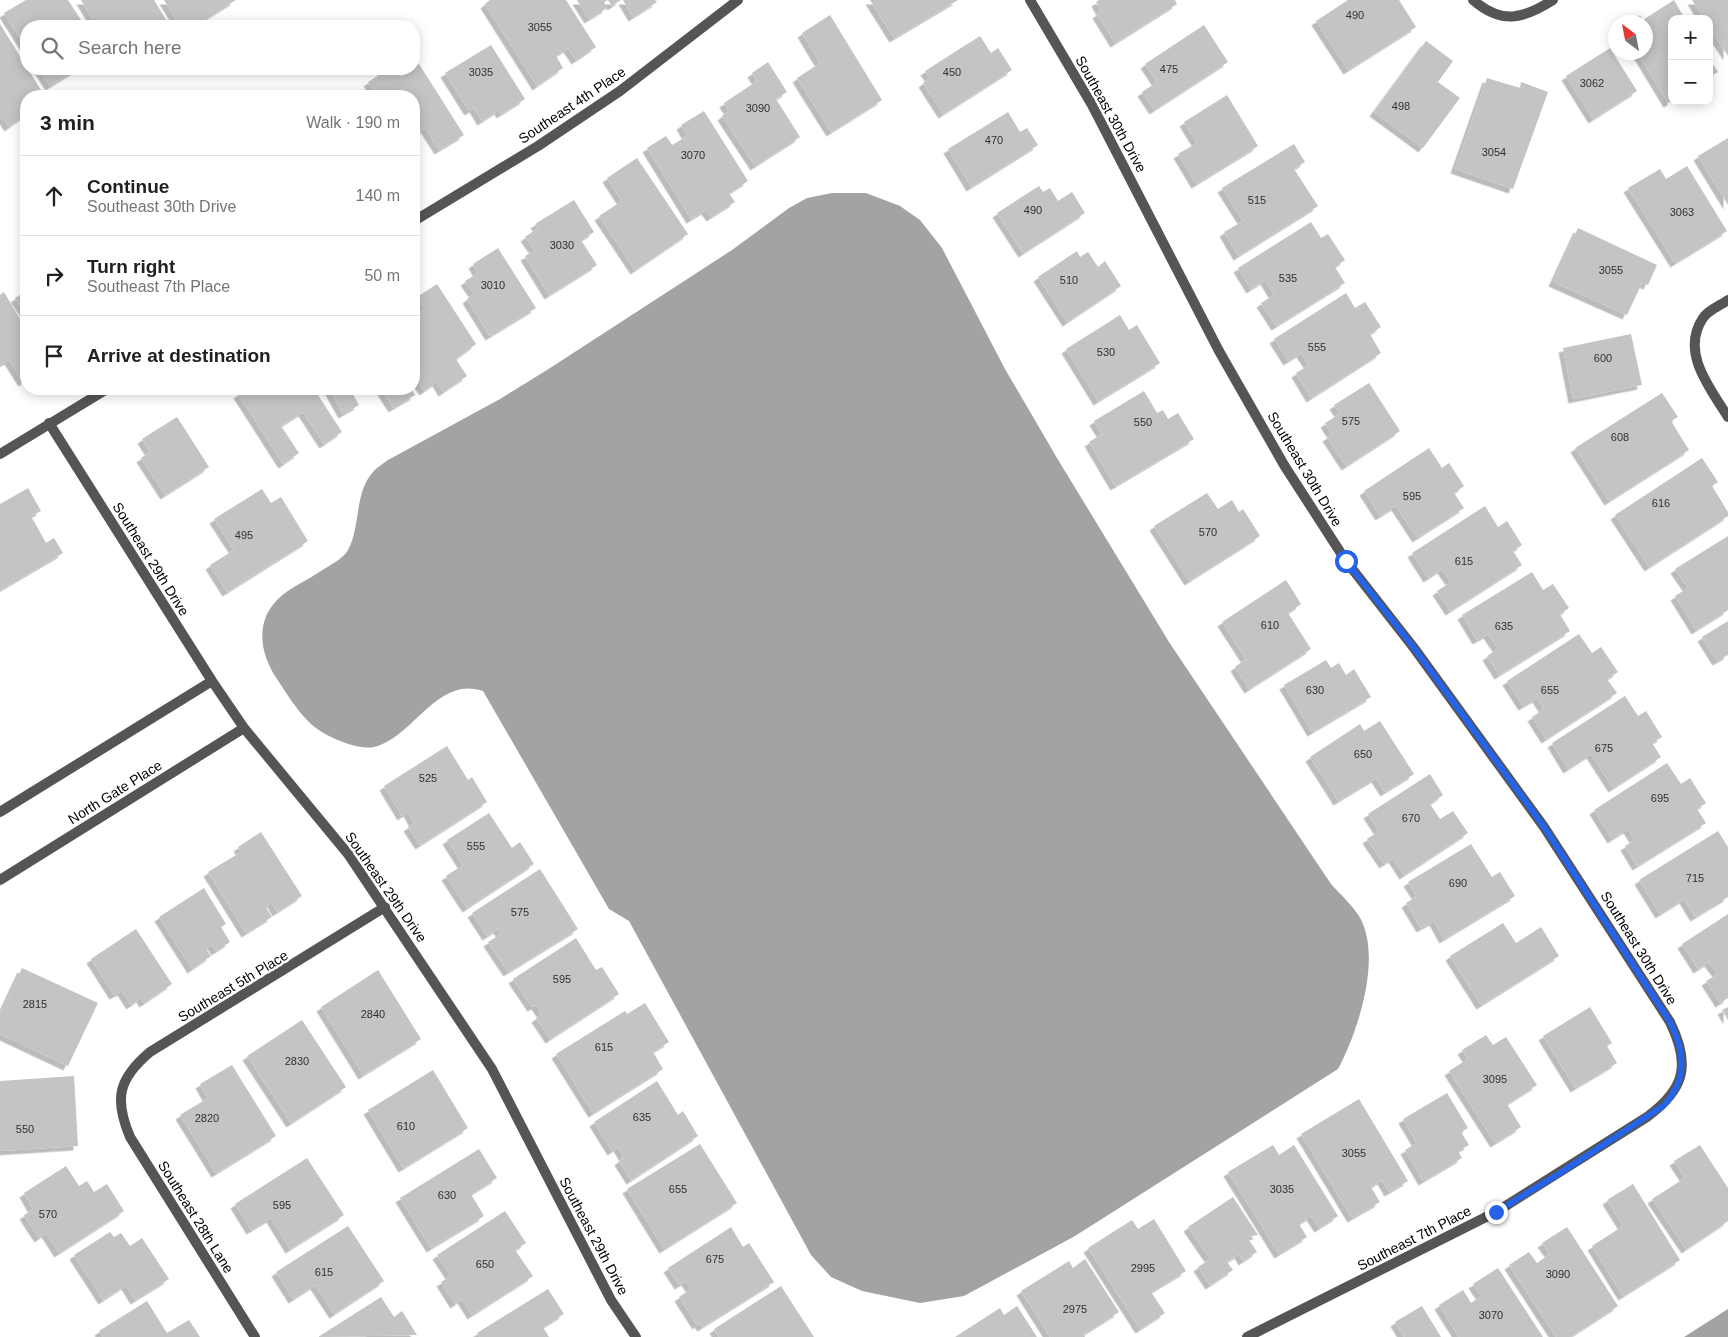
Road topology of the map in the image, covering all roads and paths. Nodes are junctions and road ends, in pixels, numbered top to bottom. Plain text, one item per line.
1 (738, 0) edge
2 (1030, 0) edge
3 (1473, 0) edge
4 (1553, 0) edge
5 (420, 217) edge
6 (1728, 300) edge
7 (97, 395) edge
8 (1728, 417) edge
9 (50, 423) junction
10 (0, 454) edge
11 (212, 681) junction
12 (244, 728) junction
13 (0, 812) edge
14 (0, 880) edge
15 (385, 907) junction
16 (1680, 1080) joint
17 (120, 1108) joint
18 (255, 1337) edge
19 (636, 1337) edge
20 (1247, 1337) edge

1 - 5 street, Southeast 4th Place
2 - 16 street, Southeast 30th Drive
3 - 4 street
6 - 8 street
7 - 9 street
9 - 10 street
9 - 11 street, Southeast 29th Drive
11 - 12 street, Southeast 29th Drive
11 - 13 street
12 - 14 street, North Gate Place
12 - 15 street, Southeast 29th Drive
15 - 17 street, Southeast 5th Place
15 - 19 street, Southeast 29th Drive
16 - 20 street, Southeast 7th Place
17 - 18 street, Southeast 28th Lane

